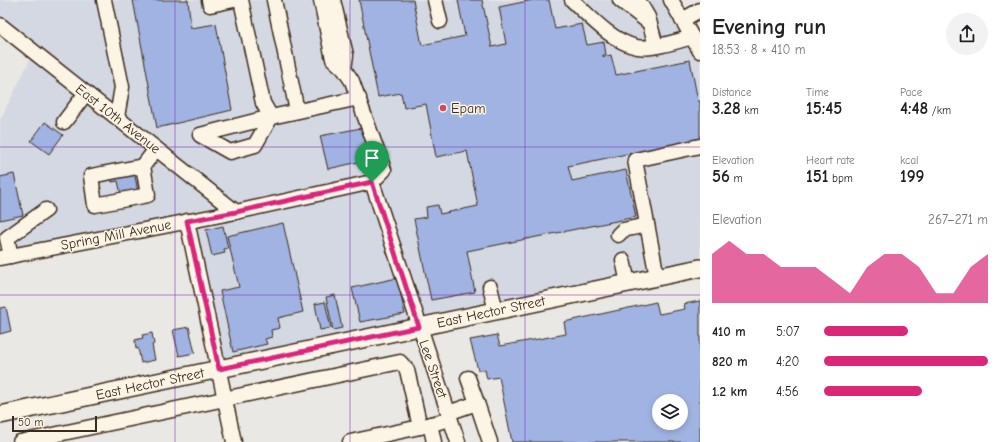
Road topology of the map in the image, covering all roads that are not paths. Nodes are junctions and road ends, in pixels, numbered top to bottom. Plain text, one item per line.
1 (104, 0) edge
2 (210, 0) edge
3 (234, 0) edge
4 (241, 0) edge
5 (274, 0) edge
6 (321, 0) edge
7 (333, 0) edge
8 (435, 0) edge
9 (572, 0) edge
10 (620, 0) edge
11 (638, 0) edge
12 (671, 0) edge
13 (700, 10) edge
14 (682, 20) junction
15 (440, 21) dead end
16 (650, 24) junction
17 (0, 25) edge
18 (692, 37) junction
19 (656, 46) junction
20 (700, 51) edge
21 (344, 69) junction
22 (86, 93) junction
23 (358, 98) junction
24 (297, 111) junction
25 (117, 117) junction
26 (64, 122) dead end
27 (700, 146) edge
28 (156, 149) junction
29 (143, 166) dead end
30 (372, 182) junction
31 (46, 210) dead end
32 (236, 212) junction
33 (187, 221) junction
34 (647, 225) junction
35 (618, 235) dead end
36 (5, 257) edge
37 (623, 260) dead end
38 (700, 268) edge
39 (657, 277) junction
40 (628, 283) junction
41 (490, 287) dead end
42 (496, 311) junction
43 (419, 327) junction
44 (219, 369) junction
45 (468, 378) dead end
46 (226, 399) junction
47 (477, 404) junction
48 (0, 415) edge
49 (449, 416) junction
50 (425, 426) junction
51 (20, 442) edge
52 (234, 442) edge
53 (350, 442) edge
54 (434, 442) edge
55 (458, 442) edge
56 (490, 442) edge

1 - 25 street
2 - 3 street
4 - 24 street
5 - 24 street
6 - 21 street
7 - 21 street
8 - 15 street
9 - 19 street
10 - 16 street
11 - 16 street
12 - 14 street
13 - 14 street
14 - 18 street
16 - 19 street
17 - 22 street, East 10th Avenue
18 - 19 street
18 - 20 street
21 - 23 street
22 - 25 street, East 10th Avenue
22 - 26 street
23 - 24 street
23 - 30 street
25 - 28 street, East 10th Avenue
27 - 34 street
28 - 29 street
28 - 32 street, East 10th Avenue
30 - 32 street, Spring Mill Avenue
30 - 43 street, Lee Street
31 - 36 street
32 - 33 street, Spring Mill Avenue
33 - 36 street, Spring Mill Avenue
33 - 44 street
34 - 35 street
34 - 39 street
37 - 40 street
38 - 39 main road, East Hector Street
39 - 40 main road, East Hector Street
40 - 42 main road, East Hector Street
41 - 42 street
42 - 43 main road, East Hector Street
43 - 44 main road, East Hector Street
43 - 49 street, Lee Street
44 - 46 street
44 - 48 main road, East Hector Street
45 - 47 street
46 - 50 street
46 - 51 street
46 - 52 street
47 - 49 street
47 - 56 street
49 - 50 street
49 - 55 street, Lee Street
50 - 53 street
50 - 54 street

